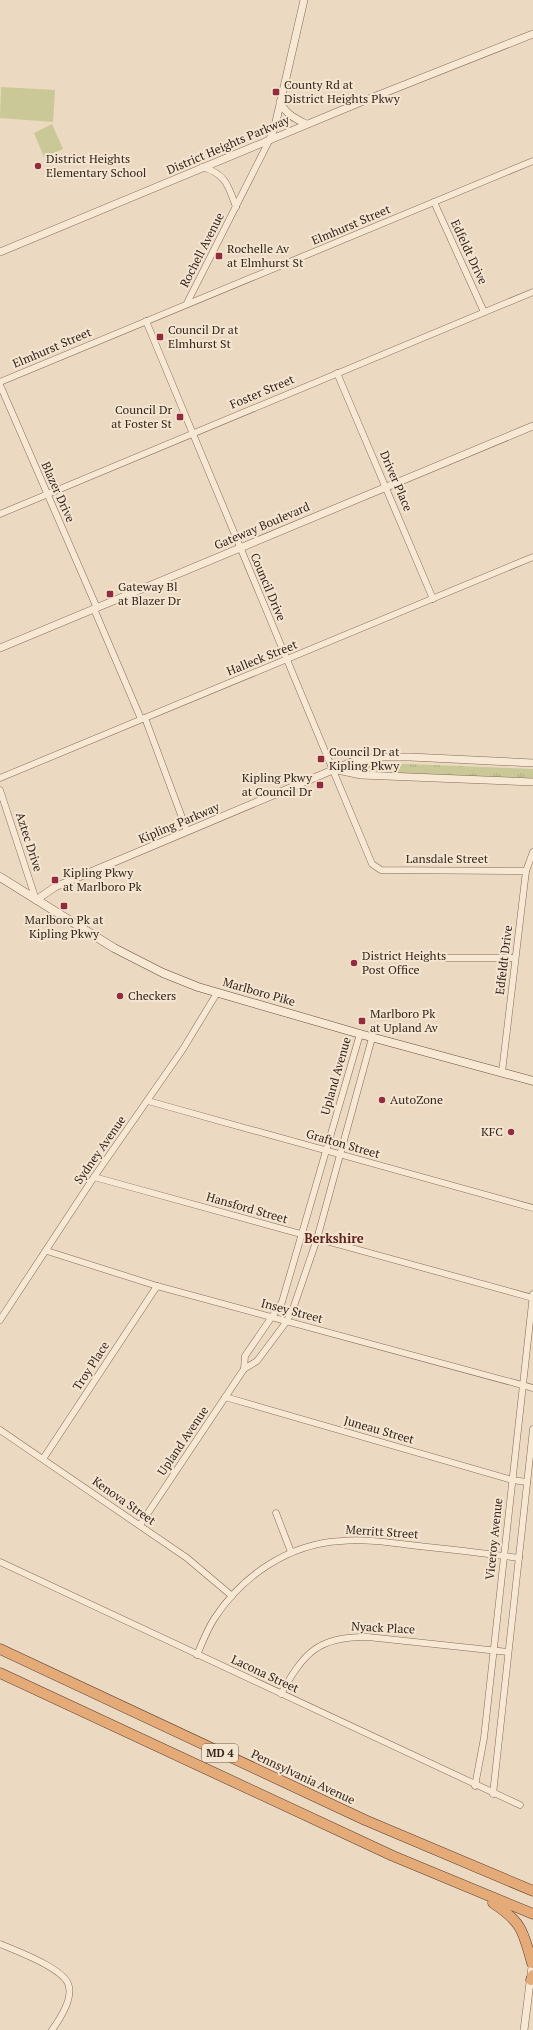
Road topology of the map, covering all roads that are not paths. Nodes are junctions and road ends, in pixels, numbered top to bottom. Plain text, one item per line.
1 (304, 0) edge
2 (533, 34) edge
3 (280, 102) junction
4 (306, 124) junction
5 (270, 139) junction
6 (533, 161) edge
7 (202, 167) junction
8 (434, 202) junction
9 (236, 207) junction
10 (0, 252) edge
11 (533, 292) edge
12 (187, 303) junction
13 (484, 312) junction
14 (146, 321) junction
15 (337, 373) junction
16 (0, 382) edge
17 (0, 385) edge
18 (532, 428) edge
19 (192, 433) junction
20 (386, 486) junction
21 (48, 495) junction
22 (0, 514) edge
23 (240, 547) junction
24 (533, 557) edge
25 (433, 599) junction
26 (95, 609) junction
27 (0, 648) edge
28 (287, 659) junction
29 (143, 719) junction
30 (533, 763) edge
31 (332, 769) junction
32 (0, 778) edge
33 (533, 782) edge
34 (0, 790) edge
35 (3, 803) edge
36 (187, 831) junction
37 (533, 852) edge
38 (371, 862) joint
39 (526, 871) junction
40 (0, 877) edge
41 (36, 900) junction
42 (418, 958) dead end
43 (515, 958) junction
44 (217, 993) junction
45 (360, 1034) junction
46 (372, 1038) junction
47 (502, 1072) junction
48 (533, 1081) edge
49 (148, 1101) junction
50 (326, 1151) junction
51 (340, 1155) junction
52 (94, 1177) junction
53 (533, 1208) edge
54 (302, 1235) junction
55 (317, 1239) junction
56 (47, 1251) junction
57 (157, 1286) junction
58 (533, 1294) edge
59 (533, 1298) edge
60 (271, 1317) junction
61 (0, 1320) edge
62 (287, 1321) junction
63 (244, 1369) junction
64 (522, 1386) junction
65 (533, 1388) edge
66 (225, 1397) junction
67 (533, 1429) edge
68 (0, 1430) edge
69 (43, 1459) junction
70 (512, 1480) junction
71 (527, 1482) junction
72 (276, 1513) dead end
73 (140, 1525) junction
74 (291, 1552) junction
75 (503, 1556) junction
76 (519, 1558) junction
77 (0, 1562) edge
78 (232, 1596) junction
79 (0, 1649) edge
80 (493, 1651) junction
81 (508, 1652) junction
82 (197, 1655) junction
83 (0, 1672) edge
84 (281, 1694) junction
85 (475, 1786) junction
86 (492, 1794) junction
87 (520, 1805) dead end
88 (467, 1887) junction
89 (533, 1891) edge
90 (533, 1914) edge
91 (0, 1944) edge
92 (533, 1959) edge
93 (532, 1963) edge
94 (532, 1978) edge
95 (52, 2030) edge
96 (524, 2030) edge

1 - 3 street, Rochell Avenue
2 - 4 street, District Heights Parkway
3 - 4 street
3 - 5 street, Rochell Avenue
4 - 5 street, District Heights Parkway
5 - 7 street, District Heights Parkway
5 - 9 street, Rochell Avenue
6 - 8 street, Elmhurst Street
7 - 9 street, Rochell Avenue
7 - 10 street, District Heights Parkway
8 - 12 street, Elmhurst Street
8 - 13 street, Edfeldt Drive
9 - 12 street, Rochell Avenue
11 - 13 street, Foster Street
12 - 14 street, Elmhurst Street
13 - 15 street, Foster Street
14 - 16 street, Elmhurst Street
14 - 19 street, Council Drive
15 - 19 street, Foster Street
15 - 20 street, Driver Place
17 - 21 street, Blazer Drive
18 - 20 street, Gateway Boulevard
19 - 21 street, Foster Street
19 - 23 street, Council Drive
20 - 23 street, Gateway Boulevard
20 - 25 street, Driver Place
21 - 22 street, Foster Street
21 - 26 street, Blazer Drive
23 - 26 street, Gateway Boulevard
23 - 28 street, Council Drive
24 - 25 street, Halleck Street
25 - 28 street, Halleck Street
26 - 27 street, Gateway Boulevard
26 - 29 street, Blazer Drive
28 - 29 street, Halleck Street
28 - 31 street, Council Drive
29 - 32 street, Halleck Street
29 - 36 street, Blazer Drive
30 - 31 street, Kipling Parkway
31 - 33 street
31 - 36 street, Kipling Parkway
31 - 38 street, Council Drive
34 - 35 street, Aztec Drive
35 - 41 street, Aztec Drive
36 - 41 street, Kipling Parkway
37 - 39 street, Edfeldt Drive
38 - 39 street, Lansdale Street
39 - 43 street, Edfeldt Drive
40 - 41 main road, Marlboro Pike
41 - 44 main road, Marlboro Pike
42 - 43 street
43 - 47 street, Edfeldt Drive
44 - 45 main road, Marlboro Pike
44 - 49 street, Sydney Avenue
45 - 46 main road, Marlboro Pike
45 - 50 street, Upland Avenue
46 - 47 main road, Marlboro Pike
46 - 51 street, Upland Avenue
47 - 48 main road, Marlboro Pike
49 - 50 street, Grafton Street
49 - 52 street, Sydney Avenue
50 - 51 street, Grafton Street
50 - 54 street, Upland Avenue
51 - 53 street, Grafton Street
51 - 55 street, Upland Avenue
52 - 54 street, Hansford Street
52 - 56 street, Sydney Avenue
54 - 55 street, Hansford Street
54 - 60 street, Upland Avenue
55 - 59 street, Hansford Street
55 - 62 street, Upland Avenue
56 - 57 street, Insey Street
56 - 61 street, Sydney Avenue
57 - 60 street, Insey Street
57 - 69 street, Troy Place
58 - 59 street, Viceroy Avenue
59 - 64 street, Viceroy Avenue
60 - 62 street, Insey Street
60 - 63 street, Upland Avenue
62 - 63 street, Upland Avenue
62 - 64 street, Insey Street
63 - 66 street, Upland Avenue
64 - 65 street, Insey Street
64 - 70 street, Viceroy Avenue
66 - 70 street, Juneau Street
66 - 73 street, Upland Avenue
67 - 71 street
68 - 69 street, Kenova Street
69 - 73 street, Kenova Street
70 - 71 street, Juneau Street
70 - 75 street, Viceroy Avenue
71 - 76 street
72 - 74 street
73 - 78 street, Kenova Street
74 - 75 street, Merritt Street
74 - 78 street, Merritt Street
75 - 76 street, Merritt Street
75 - 80 street, Viceroy Avenue
76 - 81 street
77 - 82 street, Lacona Street
78 - 82 street, Merritt Street
79 - 89 highway, Pennsylvania Avenue / MD 4
80 - 81 street, Nyack Place
80 - 84 street, Nyack Place
80 - 85 street, Viceroy Avenue
81 - 86 street
82 - 84 street, Lacona Street
83 - 88 highway, MD 4
84 - 85 street, Lacona Street
85 - 86 street, Lacona Street
86 - 87 street, Lacona Street
88 - 90 highway, MD 4
88 - 93 highway
91 - 95 street
92 - 93 street
93 - 94 street
94 - 96 street

